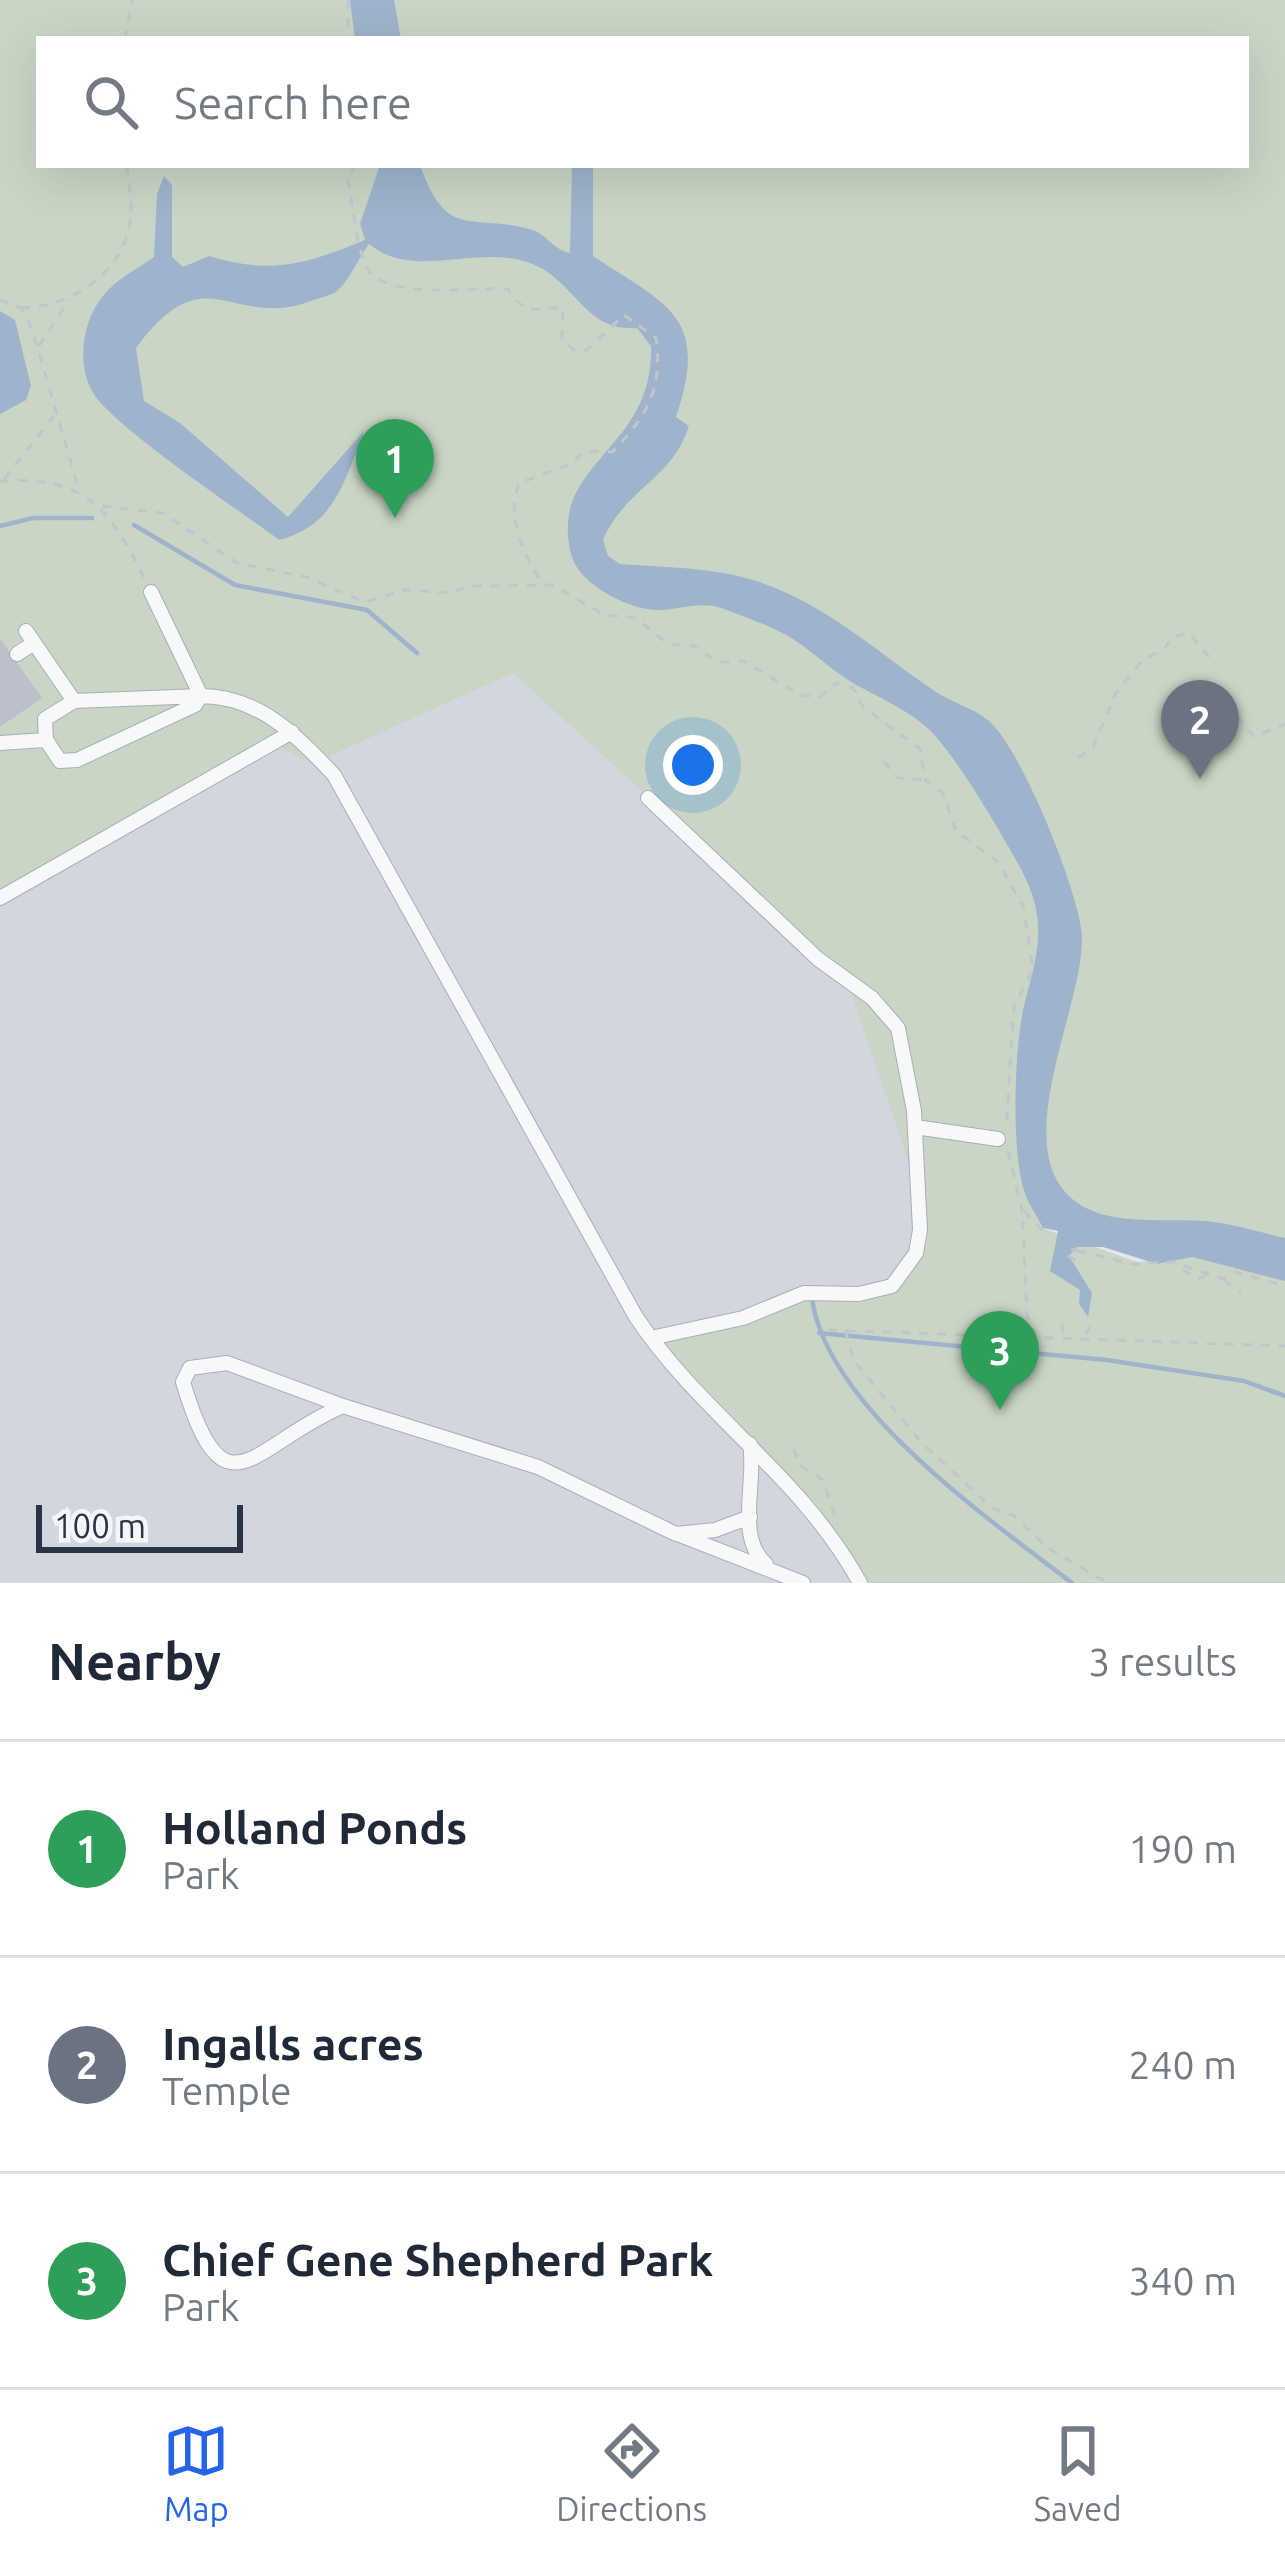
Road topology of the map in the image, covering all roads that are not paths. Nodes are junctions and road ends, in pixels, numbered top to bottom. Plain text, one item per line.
1 (151, 592) road end
2 (17, 654) dead end
3 (201, 696) junction
4 (74, 701) junction
5 (292, 732) junction
6 (46, 740) junction
7 (0, 742) edge
8 (649, 798) dead end
9 (0, 898) edge
10 (915, 1127) junction
11 (1002, 1140) road end
12 (651, 1338) junction
13 (343, 1406) junction
14 (750, 1444) junction
15 (750, 1517) junction
16 (676, 1534) junction
17 (770, 1567) junction
18 (803, 1583) edge
19 (860, 1583) edge

1 - 3 lane
2 - 4 lane
3 - 4 lane
3 - 5 lane
3 - 6 lane
4 - 6 lane
5 - 9 lane
5 - 12 lane
6 - 7 lane
8 - 10 lane
10 - 11 lane
10 - 12 lane
12 - 14 lane
13 - 13 lane
13 - 16 lane
14 - 15 lane
14 - 19 lane
15 - 16 lane
15 - 17 lane
16 - 17 lane
17 - 18 lane

